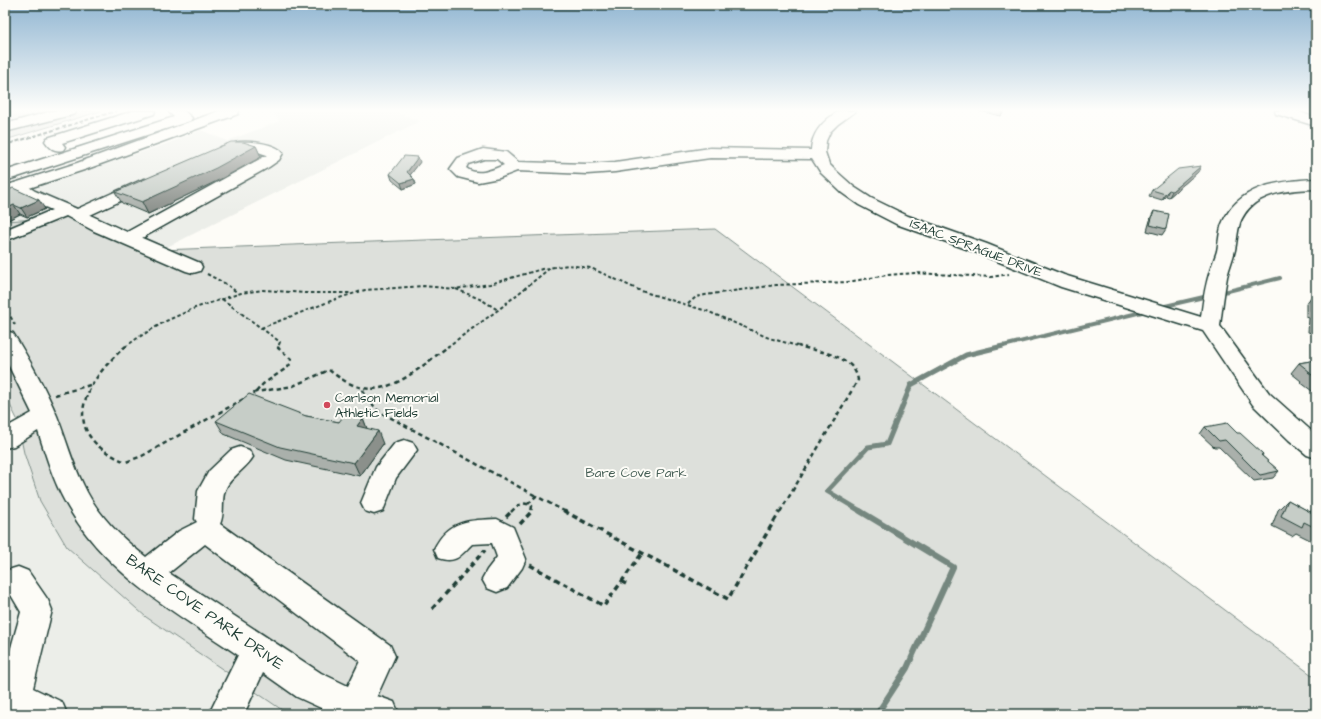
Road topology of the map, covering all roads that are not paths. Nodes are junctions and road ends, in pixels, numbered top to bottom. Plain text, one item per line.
1 (63, 145) edge
2 (103, 145) edge
3 (142, 145) edge
4 (818, 145) edge
5 (817, 155) junction
6 (210, 157) edge
7 (5, 164) edge
8 (514, 166) dead end
9 (5, 176) edge
10 (162, 177) edge
11 (38, 181) junction
12 (1316, 184) edge
13 (11, 189) edge
14 (72, 212) junction
15 (5, 236) edge
16 (129, 238) junction
17 (193, 267) road end
18 (1210, 326) junction
19 (5, 338) edge
20 (42, 408) junction
21 (5, 438) edge
22 (1316, 448) edge
23 (404, 450) dead end
24 (240, 457) dead end
25 (374, 503) dead end
26 (209, 519) dead end
27 (448, 549) dead end
28 (146, 574) junction
29 (497, 579) dead end
30 (5, 584) edge
31 (257, 650) junction
32 (9, 698) edge
33 (369, 710) edge
34 (50, 714) edge
35 (226, 714) edge

1 - 7 street
2 - 9 street
3 - 11 street
4 - 5 street
5 - 8 street
5 - 18 street, ISAAC SPRAGUE DRIVE
6 - 16 street
10 - 14 street
11 - 13 street
11 - 14 street
12 - 18 street
13 - 14 street
14 - 15 street
14 - 16 street
16 - 17 street
18 - 22 street
19 - 20 street, BARE COVE PARK DRIVE
20 - 21 street
20 - 28 street, BARE COVE PARK DRIVE
23 - 25 street
24 - 26 street
27 - 29 street
28 - 31 street, BARE COVE PARK DRIVE
28 - 33 street
30 - 32 street
31 - 33 street, BARE COVE PARK DRIVE
31 - 35 street
32 - 34 street

